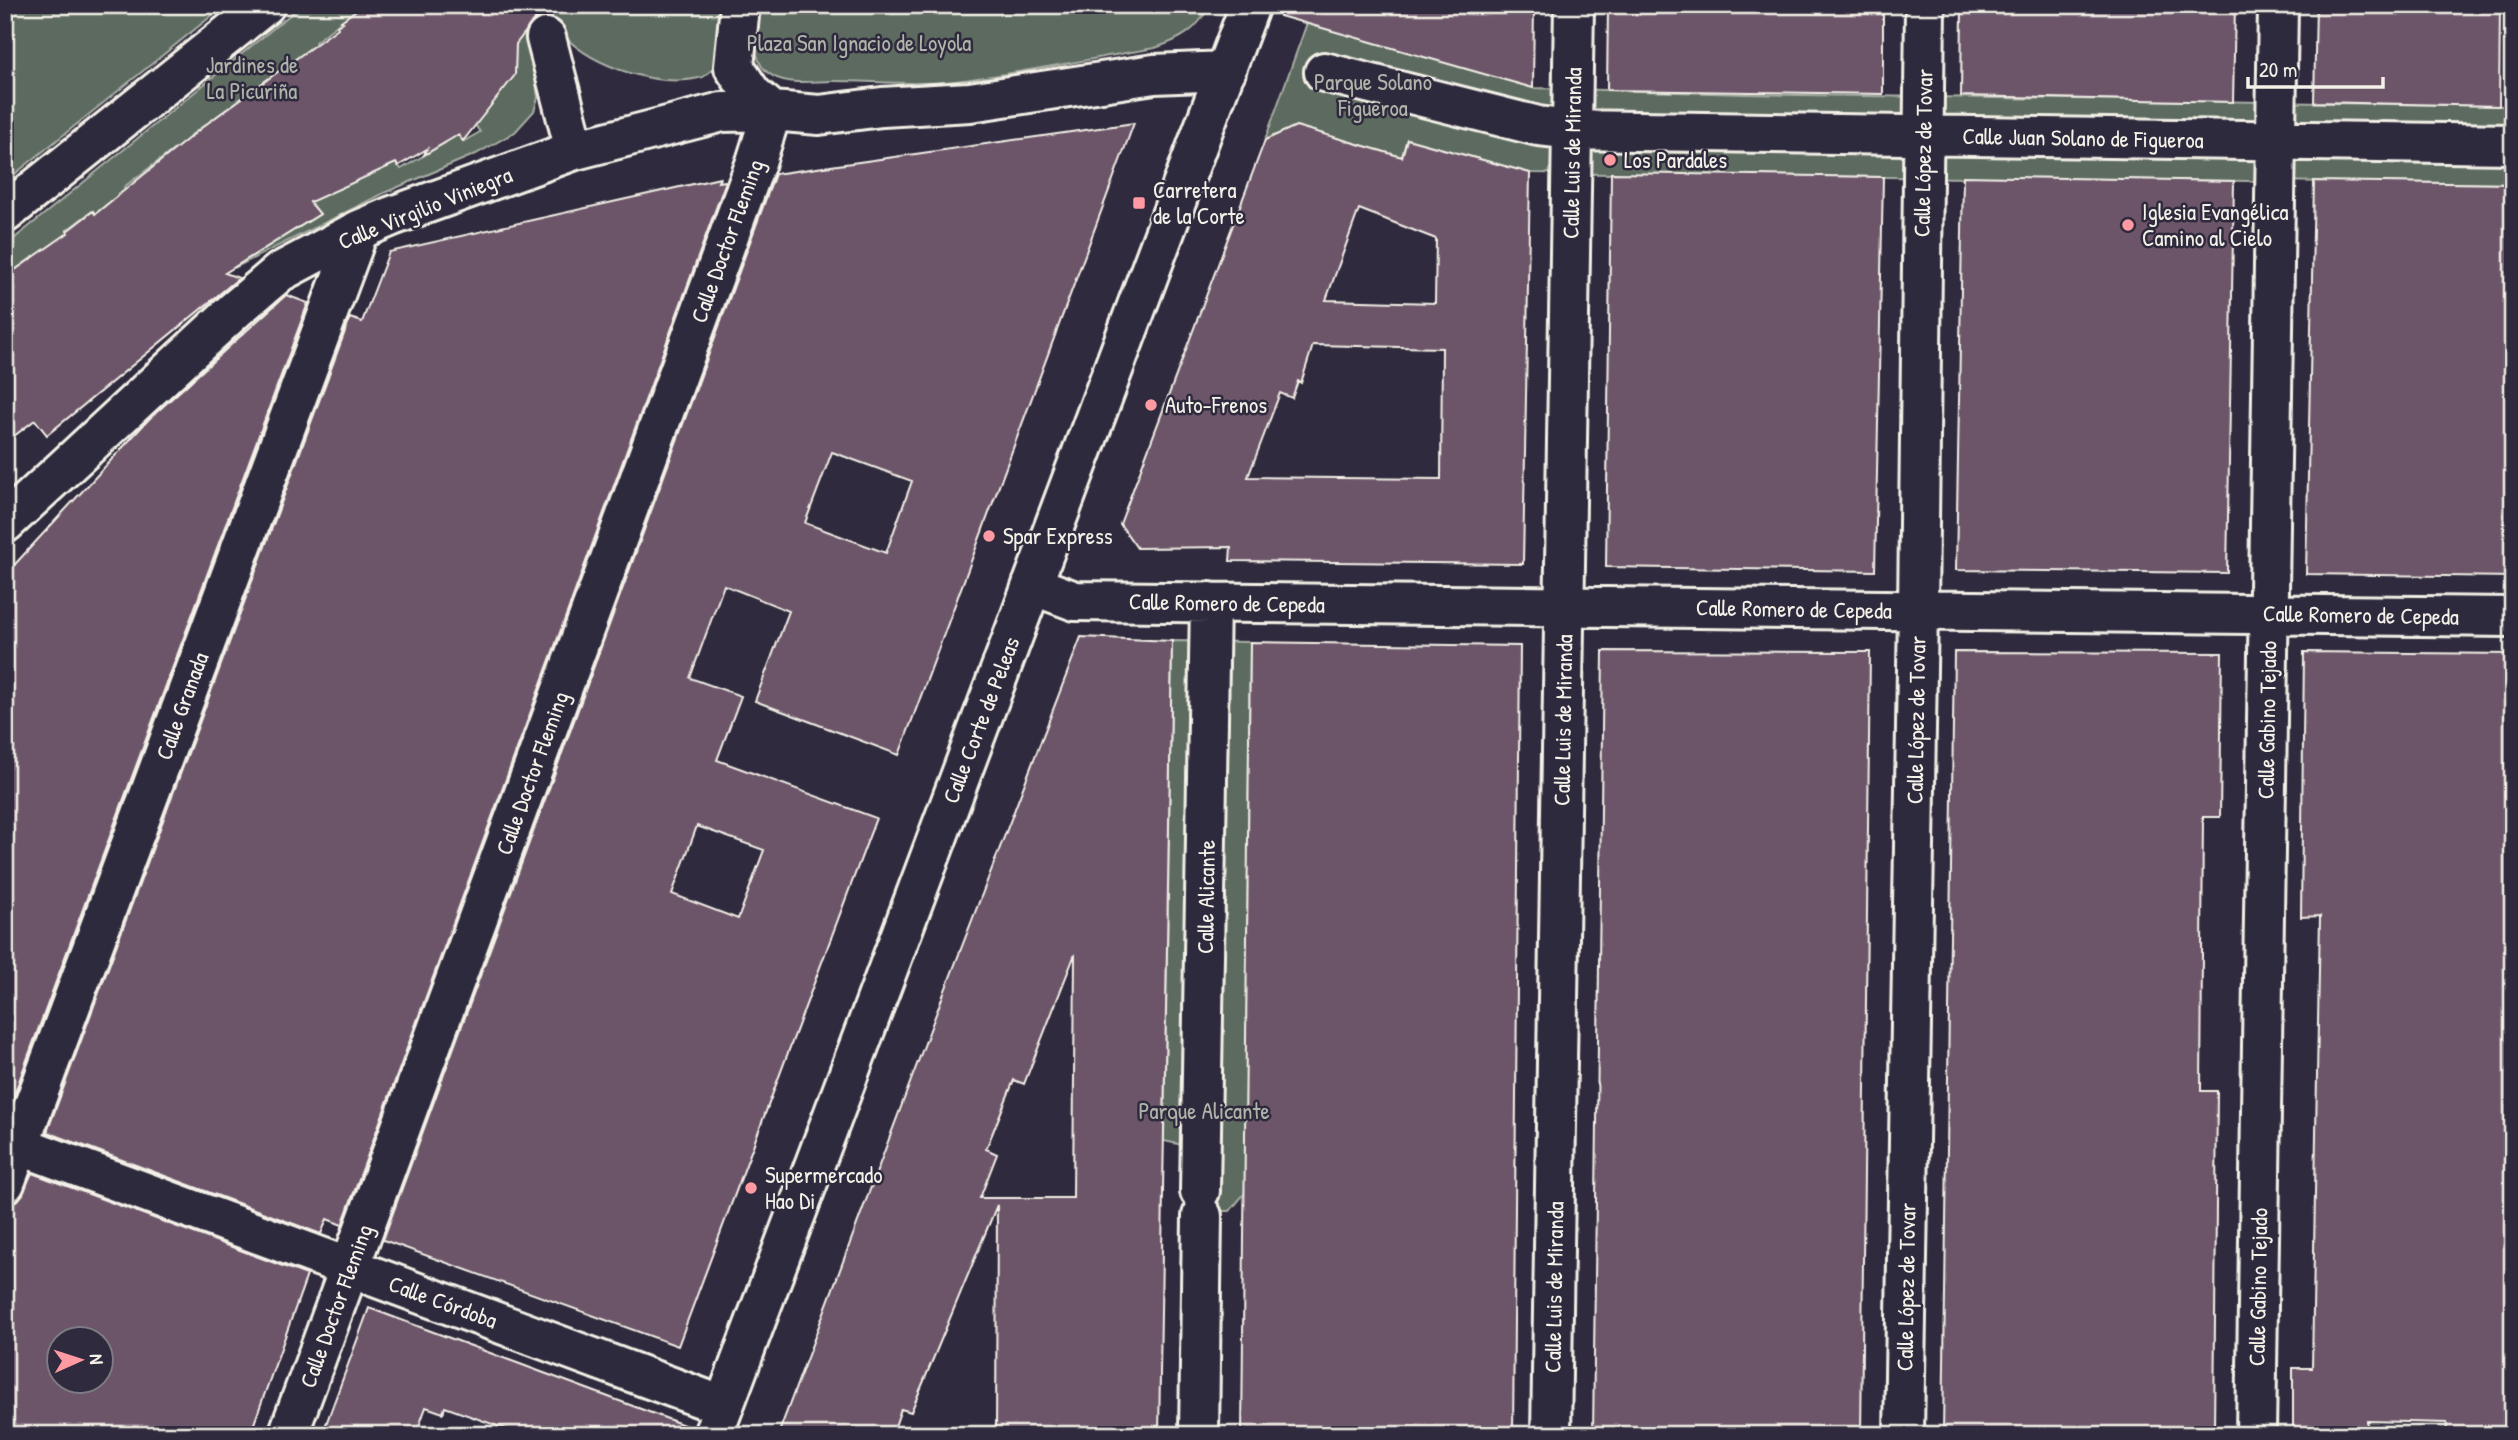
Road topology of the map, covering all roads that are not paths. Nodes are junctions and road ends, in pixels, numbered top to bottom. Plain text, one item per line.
1 (265, 5) edge
2 (740, 5) edge
3 (1250, 5) edge
4 (1574, 5) edge
5 (1925, 5) edge
6 (2278, 5) edge
7 (546, 38) dead end
8 (1226, 71) junction
9 (1324, 72) dead end
10 (772, 111) junction
11 (1572, 130) junction
12 (1923, 136) junction
13 (2276, 141) junction
14 (2513, 144) edge
15 (575, 150) junction
16 (5, 213) edge
17 (359, 230) junction
18 (5, 523) edge
19 (1032, 585) junction
20 (1210, 602) junction
21 (1565, 607) junction
22 (1918, 610) junction
23 (2268, 614) junction
24 (2513, 617) edge
25 (12, 1143) edge
26 (5, 1183) edge
27 (350, 1268) junction
28 (718, 1421) edge
29 (288, 1435) edge
30 (1199, 1435) edge
31 (1552, 1435) edge
32 (1904, 1435) edge
33 (2256, 1435) edge

1 - 16 street
2 - 10 street
3 - 8 street, Calle Corte de Peleas
4 - 11 street, Calle Luis de Miranda
5 - 12 street, Calle López de Tovar
6 - 13 street, Calle Gabino Tejado
7 - 15 street
8 - 10 street
8 - 19 street, Calle Corte de Peleas
9 - 11 street, Calle Juan Solano de Figueroa
10 - 15 street, Calle Virgilio Viniegra
10 - 27 street, Calle Doctor Fleming
11 - 12 street, Calle Juan Solano de Figueroa
11 - 21 street, Calle Luis de Miranda
12 - 13 street, Calle Juan Solano de Figueroa
12 - 22 street, Calle López de Tovar
13 - 14 street, Calle Juan Solano de Figueroa
13 - 23 street, Calle Gabino Tejado
15 - 17 street, Calle Virgilio Viniegra
17 - 18 street, Calle Virgilio Viniegra
17 - 25 street, Calle Granada
19 - 20 street, Calle Romero de Cepeda
19 - 28 street, Calle Corte de Peleas
20 - 21 street, Calle Romero de Cepeda
20 - 30 street, Calle Alicante
21 - 22 street, Calle Romero de Cepeda
21 - 31 street, Calle Luis de Miranda
22 - 23 street, Calle Romero de Cepeda
22 - 32 street, Calle López de Tovar
23 - 24 street, Calle Romero de Cepeda
23 - 33 street, Calle Gabino Tejado
25 - 26 street, Calle Granada
25 - 27 street, Calle Córdoba
27 - 28 street, Calle Córdoba
27 - 29 street, Calle Doctor Fleming

